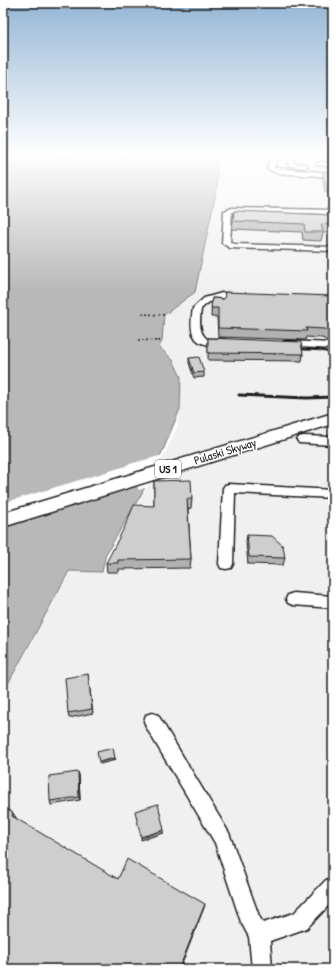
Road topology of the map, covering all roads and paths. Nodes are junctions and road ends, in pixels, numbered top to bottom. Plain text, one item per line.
1 (333, 212) edge
2 (333, 249) edge
3 (252, 297) edge
4 (142, 314) dead end
5 (164, 315) dead end
6 (138, 340) dead end
7 (162, 341) dead end
8 (235, 342) edge
9 (280, 344) edge
10 (333, 346) edge
11 (333, 409) edge
12 (333, 418) edge
13 (303, 440) dead end
14 (333, 441) edge
15 (333, 494) edge
16 (3, 510) edge
17 (3, 520) edge
18 (226, 564) dead end
19 (293, 599) dead end
20 (333, 602) edge
21 (152, 721) dead end
22 (333, 887) edge
23 (259, 934) junction
24 (262, 969) edge

1 - 2 street
3 - 8 street
4 - 5 path
6 - 7 path
9 - 10 street
11 - 16 highway, Pulaski Skyway / US 1
12 - 17 highway, Pulaski Skyway / US 1
13 - 14 street
15 - 18 street
19 - 20 street
21 - 23 street
22 - 23 street
23 - 24 street

